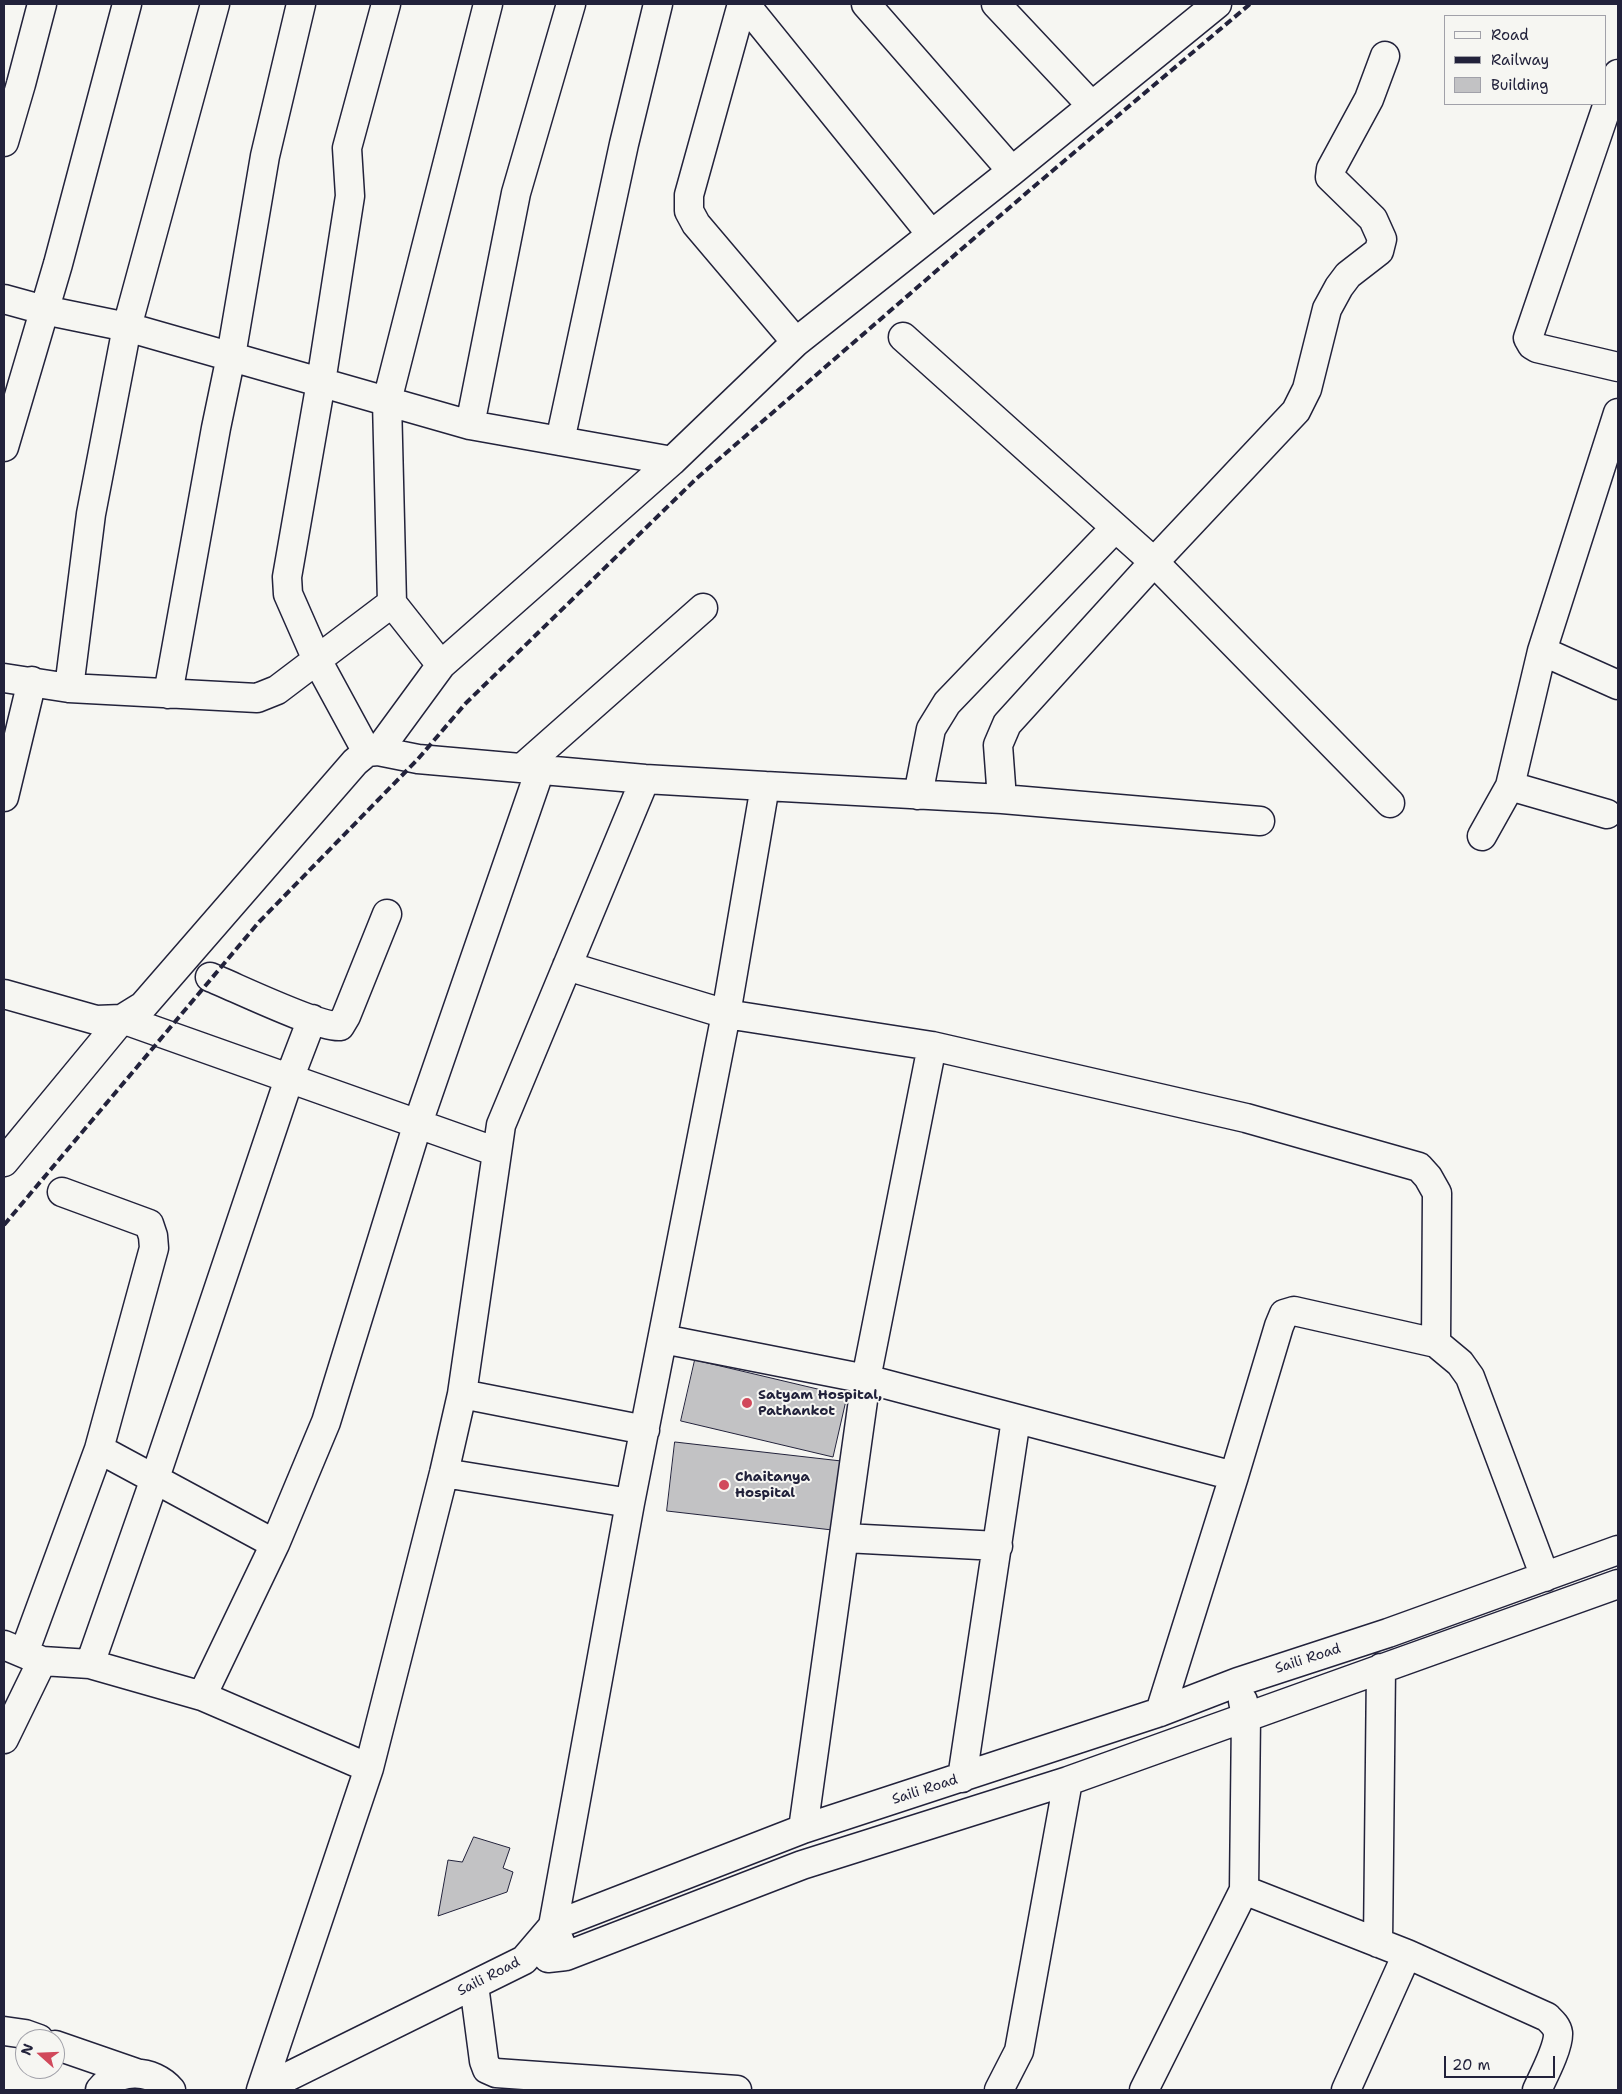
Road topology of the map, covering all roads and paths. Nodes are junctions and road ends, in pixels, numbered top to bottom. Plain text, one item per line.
1 (42, 4) edge
2 (127, 4) edge
3 (215, 4) edge
4 (301, 4) edge
5 (386, 4) edge
6 (488, 4) edge
7 (571, 4) edge
8 (658, 4) edge
9 (743, 4) edge
10 (866, 4) edge
11 (996, 4) edge
12 (1217, 4) edge
13 (1385, 56) dead end
14 (1618, 74) edge
15 (13, 83) edge
16 (1091, 105) junction
17 (4, 142) edge
18 (1012, 171) junction
19 (931, 234) junction
20 (4, 299) edge
21 (44, 310) junction
22 (127, 327) junction
23 (904, 337) dead end
24 (796, 342) junction
25 (231, 356) junction
26 (1618, 367) edge
27 (321, 382) junction
28 (12, 385) edge
29 (387, 401) junction
30 (1618, 413) edge
31 (470, 426) junction
32 (560, 442) junction
33 (4, 447) edge
34 (672, 461) junction
35 (1115, 528) junction
36 (1154, 562) junction
37 (392, 604) junction
38 (703, 608) dead end
39 (1542, 651) junction
40 (316, 660) junction
41 (441, 665) junction
42 (4, 678) edge
43 (32, 682) junction
44 (1618, 685) edge
45 (69, 688) junction
46 (168, 694) junction
47 (373, 752) junction
48 (531, 769) junction
49 (646, 779) junction
50 (765, 786) junction
51 (1510, 786) junction
52 (918, 795) junction
53 (4, 797) edge
54 (1002, 799) junction
55 (1390, 803) dead end
56 (1607, 814) dead end
57 (1260, 821) dead end
58 (1482, 836) dead end
59 (388, 914) dead end
60 (567, 966) junction
61 (210, 977) dead end
62 (4, 994) edge
63 (726, 1014) junction
64 (122, 1019) junction
65 (312, 1019) junction
66 (932, 1046) junction
67 (288, 1079) junction
68 (417, 1126) junction
69 (497, 1152) junction
70 (4, 1162) edge
71 (62, 1192) dead end
72 (663, 1339) junction
73 (1436, 1344) junction
74 (866, 1379) junction
75 (462, 1394) junction
76 (1016, 1419) junction
77 (645, 1430) junction
78 (99, 1449) junction
79 (444, 1473) junction
80 (1234, 1476) junction
81 (154, 1480) junction
82 (630, 1503) junction
83 (845, 1538) junction
84 (275, 1544) junction
85 (998, 1546) junction
86 (1618, 1550) edge
87 (1545, 1577) junction
88 (1618, 1584) edge
89 (23, 1653) edge
90 (90, 1664) junction
91 (1381, 1668) junction
92 (1238, 1682) junction
93 (202, 1696) junction
94 (1160, 1712) junction
95 (1246, 1716) junction
96 (4, 1739) edge
97 (369, 1768) junction
98 (962, 1778) junction
99 (1068, 1781) junction
100 (804, 1829) junction
101 (1244, 1890) junction
102 (553, 1926) junction
103 (1378, 1943) junction
104 (1407, 1954) junction
105 (566, 1956) junction
106 (524, 1960) junction
107 (474, 1985) junction
108 (65, 2048) edge
109 (136, 2072) junction
110 (274, 2089) edge
111 (100, 2090) edge
112 (172, 2090) edge
113 (737, 2090) edge
114 (999, 2090) edge
115 (1144, 2090) edge
116 (1346, 2090) edge
117 (1537, 2090) edge

1 - 15 street
2 - 21 street
3 - 22 street
4 - 25 street
5 - 27 street
6 - 29 street
7 - 31 street
8 - 32 street
9 - 19 street
9 - 24 street
10 - 18 street
11 - 16 street
12 - 16 street
13 - 36 street
14 - 26 street
15 - 17 street
16 - 18 street
18 - 19 street
19 - 24 street
20 - 21 street
21 - 22 street
21 - 28 street
22 - 25 street
22 - 45 street
23 - 35 street
24 - 34 street
25 - 27 street
25 - 46 street
27 - 29 street
27 - 40 street
28 - 33 street
29 - 31 street
29 - 37 street
30 - 39 street
31 - 32 street
32 - 34 street
34 - 41 street
35 - 36 street
35 - 52 street
36 - 54 street
36 - 55 street
37 - 40 street
37 - 41 street
38 - 48 street
39 - 44 street
39 - 51 street
40 - 46 street
40 - 47 street
41 - 47 street
42 - 43 street
43 - 45 street
43 - 53 street
45 - 46 street
47 - 48 street
47 - 64 street
48 - 49 street
48 - 68 street
49 - 50 street
49 - 60 street
50 - 52 street
50 - 63 street
51 - 56 street
51 - 58 street
52 - 54 street
54 - 57 street
59 - 65 street
60 - 63 street
60 - 69 street
61 - 65 street
62 - 64 street
63 - 66 street
63 - 72 street
64 - 67 street
64 - 70 street
65 - 67 street
66 - 73 street
66 - 74 street
67 - 68 street
67 - 81 street
68 - 69 street
68 - 84 street
69 - 75 street
71 - 78 street
72 - 74 street
72 - 77 street
73 - 80 street
73 - 87 street
74 - 76 street
74 - 83 street
75 - 77 street
75 - 79 street
76 - 80 street
76 - 85 street
77 - 82 street
78 - 81 street
78 - 89 street
79 - 82 street
79 - 97 street
80 - 94 street
81 - 84 street
81 - 90 street
82 - 102 street
83 - 85 street
83 - 100 street
84 - 93 street
85 - 98 street
86 - 87 street, Saili Road
87 - 92 street, Saili Road
88 - 91 street
89 - 90 street
89 - 96 street
90 - 93 street
91 - 95 street
91 - 103 street
92 - 94 street, Saili Road
92 - 95 street
93 - 97 street
94 - 98 street, Saili Road
95 - 99 street
95 - 101 street
97 - 110 street
98 - 100 street, Saili Road
99 - 105 street
99 - 114 street
100 - 102 street, Saili Road
101 - 103 street
101 - 115 street
102 - 105 street
102 - 106 street, Saili Road
103 - 104 street
104 - 116 street
104 - 117 street
105 - 106 street
106 - 107 street, Saili Road
107 - 110 street, Saili Road
107 - 113 street
108 - 109 street
109 - 111 street
109 - 112 street

